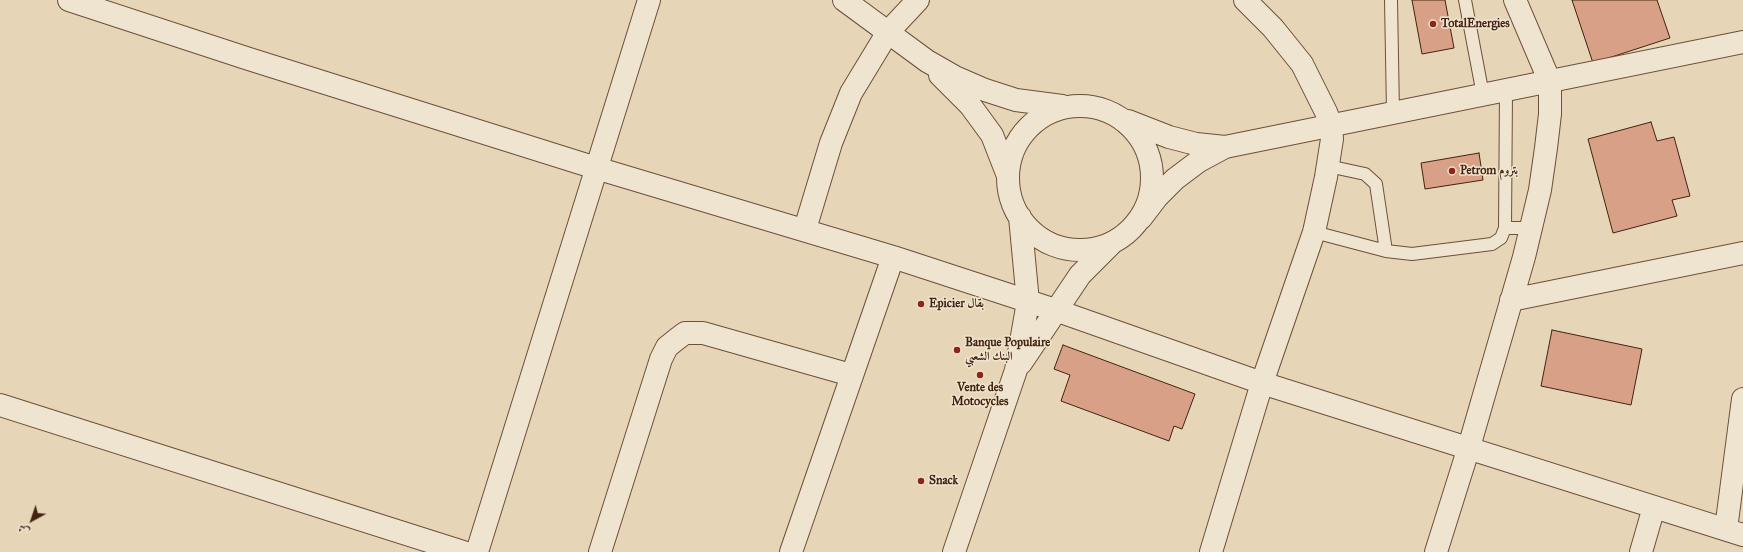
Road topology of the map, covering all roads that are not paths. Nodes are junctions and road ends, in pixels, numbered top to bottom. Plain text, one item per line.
1 (70, 0) edge
2 (649, 0) edge
3 (844, 0) edge
4 (918, 0) edge
5 (1245, 0) edge
6 (1391, 0) edge
7 (1465, 0) edge
8 (1515, 0) edge
9 (888, 32) junction
10 (1743, 42) edge
11 (927, 61) junction
12 (1550, 82) junction
13 (1506, 91) junction
14 (1483, 95) junction
15 (1068, 106) junction
16 (1394, 112) junction
17 (1121, 118) junction
18 (1331, 125) junction
19 (1225, 147) junction
20 (1328, 166) junction
21 (596, 168) junction
22 (1008, 176) junction
23 (1020, 217) junction
24 (1141, 218) junction
25 (1505, 228) junction
26 (1531, 228) junction
27 (806, 229) junction
28 (1314, 232) junction
29 (1112, 243) junction
30 (1386, 251) junction
31 (1743, 253) edge
32 (893, 257) junction
33 (1511, 300) junction
34 (1028, 302) junction
35 (1055, 310) junction
36 (1016, 370) junction
37 (851, 375) junction
38 (1262, 382) junction
39 (1743, 399) edge
40 (0, 405) edge
41 (1469, 447) junction
42 (1654, 507) junction
43 (1735, 532) edge
44 (463, 552) edge
45 (477, 552) edge
46 (600, 552) edge
47 (791, 552) edge
48 (954, 552) edge
49 (1211, 552) edge
50 (1436, 552) edge
51 (1640, 552) edge

1 - 21 street
2 - 21 street
3 - 9 street
4 - 9 street
5 - 18 street
6 - 16 lane
7 - 14 lane
8 - 12 street
9 - 11 street
9 - 27 street
10 - 12 street
11 - 15 street
11 - 22 street
12 - 13 street
12 - 26 street
13 - 14 street
13 - 25 lane
14 - 16 street
15 - 17 street
15 - 22 street
16 - 18 street
17 - 19 street
17 - 24 street
18 - 19 street
18 - 20 street
19 - 24 street
20 - 28 street
20 - 30 lane
21 - 27 street
21 - 45 street
22 - 23 street
23 - 29 street
23 - 34 street
24 - 29 street
25 - 26 lane
25 - 30 lane
26 - 33 street
27 - 32 street
28 - 30 lane
28 - 38 street
29 - 35 street
31 - 33 street
32 - 34 street
32 - 37 street
33 - 41 street
34 - 35 street
34 - 36 street
35 - 36 street
35 - 38 street
36 - 48 street
37 - 46 street
37 - 47 street
38 - 41 street
38 - 49 street
39 - 43 street
40 - 44 street
41 - 42 street
41 - 50 street
42 - 43 street
42 - 51 street

